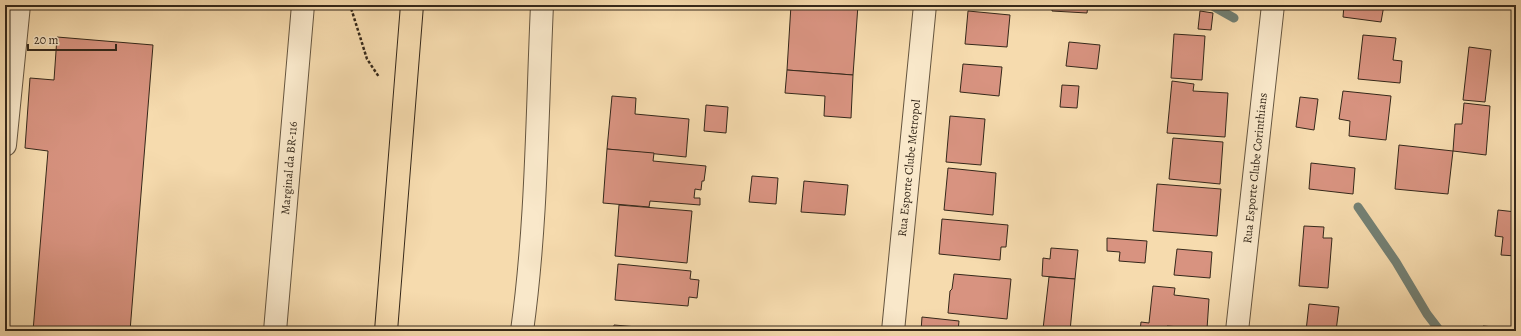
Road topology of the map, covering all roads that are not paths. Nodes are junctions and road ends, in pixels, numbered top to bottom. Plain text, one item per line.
1 (19, 5) edge
2 (303, 5) edge
3 (412, 5) edge
4 (542, 5) edge
5 (925, 5) edge
6 (1273, 5) edge
7 (5, 145) edge
8 (275, 331) edge
9 (386, 331) edge
10 (522, 331) edge
11 (893, 331) edge
12 (1238, 331) edge

1 - 7 street
2 - 8 street, Marginal da BR-116
3 - 9 highway
4 - 10 street
5 - 11 street, Rua Esporte Clube Metropol
6 - 12 street, Rua Esporte Clube Corinthians

